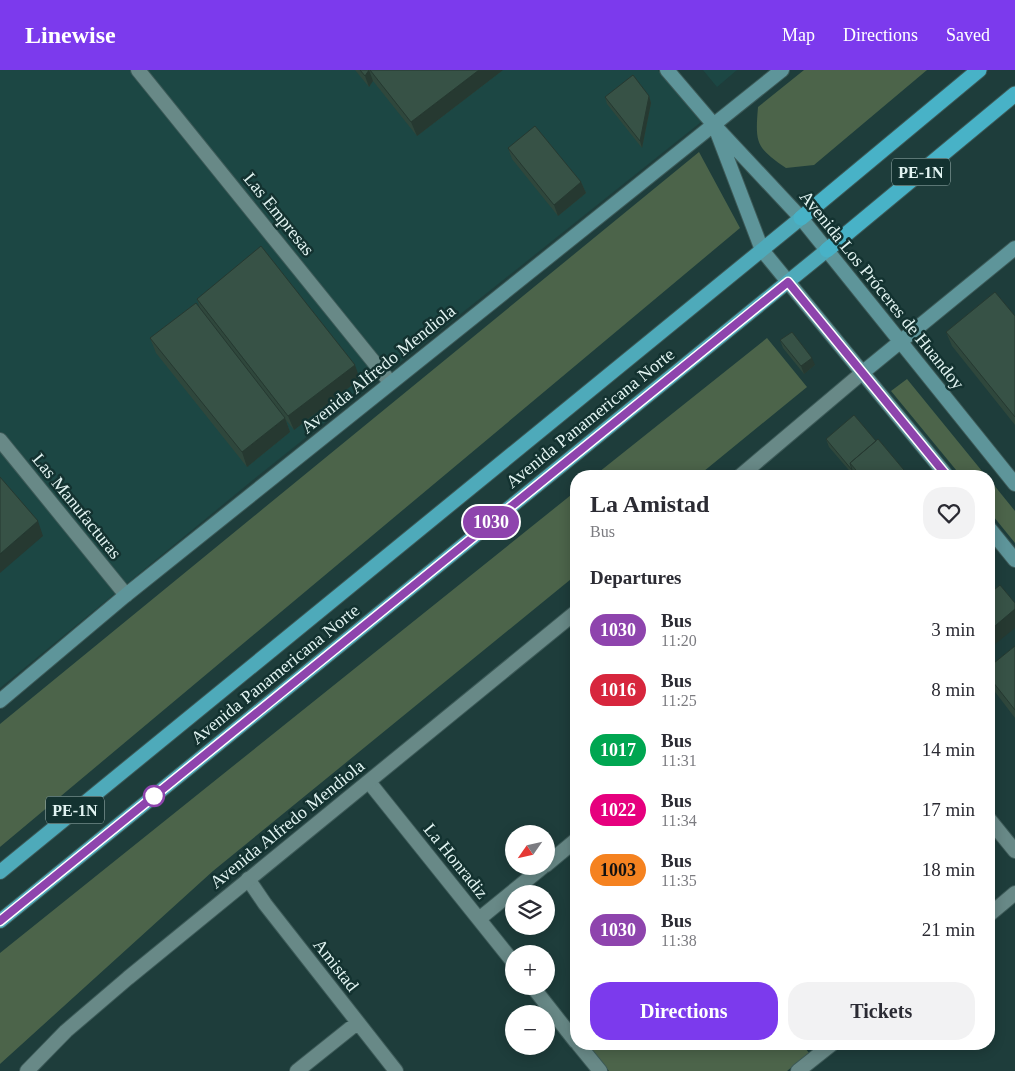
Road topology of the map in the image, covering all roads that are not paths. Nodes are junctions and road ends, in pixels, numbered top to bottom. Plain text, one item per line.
1 (138, 70) edge
2 (667, 70) edge
3 (782, 70) edge
4 (979, 70) edge
5 (1015, 94) edge
6 (714, 125) junction
7 (801, 218) junction
8 (1015, 248) edge
9 (762, 250) junction
10 (826, 250) junction
11 (788, 282) junction
12 (900, 341) junction
13 (862, 373) junction
14 (390, 382) junction
15 (0, 440) edge
16 (747, 470) edge
17 (942, 470) edge
18 (1015, 484) edge
19 (995, 535) edge
20 (1015, 560) edge
21 (126, 595) junction
22 (570, 617) edge
23 (0, 701) edge
24 (369, 782) junction
25 (995, 826) edge
26 (570, 845) edge
27 (1015, 851) edge
28 (555, 857) edge
29 (0, 872) edge
30 (533, 875) edge
31 (248, 879) junction
32 (1015, 893) edge
33 (995, 910) edge
34 (479, 919) junction
35 (0, 921) edge
36 (505, 952) edge
37 (539, 995) edge
38 (356, 1023) junction
39 (570, 1033) edge
40 (584, 1050) edge
41 (824, 1050) edge
42 (28, 1071) edge
43 (297, 1071) edge
44 (396, 1071) edge
45 (600, 1071) edge
46 (798, 1071) edge

1 - 14 street, Las Empresas
2 - 6 main road, Avenida Los Próceres de Huandoy
3 - 6 main road, Avenida Alfredo Mendiola
4 - 7 highway, Avenida Panamericana Norte / PE-1N
5 - 10 highway, Avenida Panamericana Norte / PE-1N
6 - 7 main road, Avenida Los Próceres de Huandoy
6 - 9 main road, Avenida Los Próceres de Huandoy
6 - 14 main road, Avenida Alfredo Mendiola
7 - 9 highway, Avenida Panamericana Norte / PE-1N
7 - 10 main road, Avenida Los Próceres de Huandoy
8 - 12 main road
9 - 11 main road, Avenida Los Próceres de Huandoy
9 - 29 highway, Avenida Panamericana Norte / PE-1N
10 - 11 highway, Avenida Panamericana Norte / PE-1N
10 - 12 main road, Avenida Los Próceres de Huandoy
11 - 13 main road, Avenida Los Próceres de Huandoy
11 - 35 highway, Avenida Panamericana Norte / PE-1N
12 - 13 main road
12 - 18 main road, Avenida Los Próceres de Huandoy
13 - 16 street
13 - 17 main road, Avenida Los Próceres de Huandoy
14 - 21 main road, Avenida Alfredo Mendiola
15 - 21 street, Las Manufacturas
19 - 20 main road
21 - 23 main road, Avenida Alfredo Mendiola
22 - 24 street, Avenida Alfredo Mendiola
24 - 31 street, Avenida Alfredo Mendiola
24 - 34 street, La Honradiz
25 - 27 street
26 - 28 street
30 - 34 street
31 - 38 street, Amistad
31 - 42 street, Avenida Alfredo Mendiola
32 - 33 street
34 - 36 street, La Honradiz
37 - 39 street
38 - 43 street
38 - 44 street, Amistad
40 - 45 street
41 - 46 street

